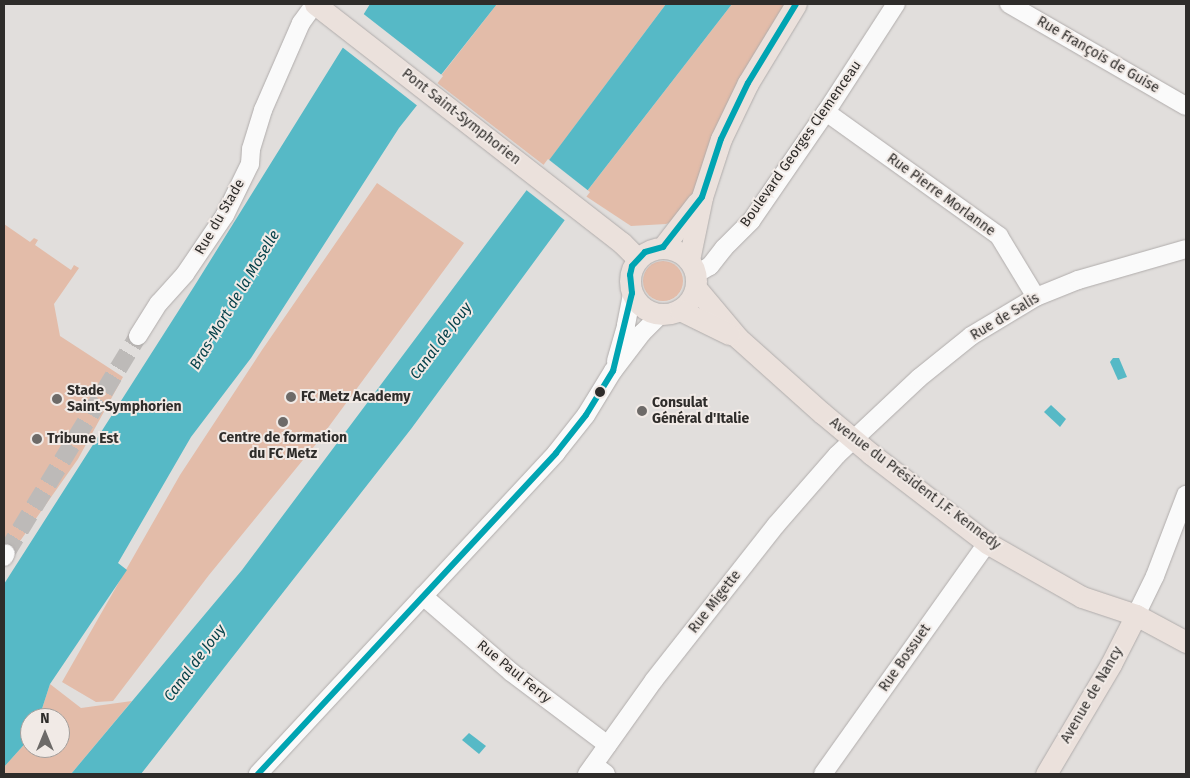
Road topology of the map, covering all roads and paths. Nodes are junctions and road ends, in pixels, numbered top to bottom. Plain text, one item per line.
1 (796, 4) edge
2 (896, 4) edge
3 (1009, 4) edge
4 (319, 7) edge
5 (1186, 106) edge
6 (826, 112) junction
7 (702, 197) junction
8 (664, 247) junction
9 (1186, 249) edge
10 (637, 258) junction
11 (693, 274) junction
12 (632, 294) junction
13 (1036, 296) junction
14 (670, 312) junction
15 (138, 336) tunnel mouth
16 (738, 338) junction
17 (613, 371) junction
18 (852, 438) junction
19 (1186, 495) edge
20 (987, 543) junction
21 (424, 596) junction
22 (1136, 615) junction
23 (1186, 642) edge
24 (608, 746) junction
25 (596, 771) edge
26 (258, 774) edge
27 (823, 774) edge
28 (1046, 774) edge

1 - 7 main road
2 - 6 street, Boulevard Georges Clemenceau
3 - 5 street, Rue François de Guise
4 - 10 main road, Pont Saint-Symphorien
4 - 15 street, Rue du Stade
6 - 11 street, Boulevard Georges Clemenceau
6 - 13 street, Rue Pierre Morlanne
7 - 8 main road
7 - 11 main road
8 - 10 main road
8 - 11 main road
9 - 13 street, Rue de Salis
10 - 12 main road
11 - 14 main road
11 - 16 main road, Avenue du Président J.F. Kennedy
12 - 14 main road
12 - 17 street
13 - 18 street, Rue de Salis
14 - 16 main road, Avenue du Président J.F. Kennedy
14 - 17 street
16 - 18 main road, Avenue du Président J.F. Kennedy
17 - 21 street
18 - 20 main road, Avenue du Président J.F. Kennedy
18 - 24 street, Rue Migette
19 - 22 street
20 - 22 main road, Avenue du Président J.F. Kennedy
20 - 27 street, Rue Bossuet
21 - 24 street, Rue Paul Ferry
21 - 26 street
22 - 23 main road, Avenue du Président J.F. Kennedy
22 - 28 main road, Avenue de Nancy
24 - 25 street, Rue Migette

